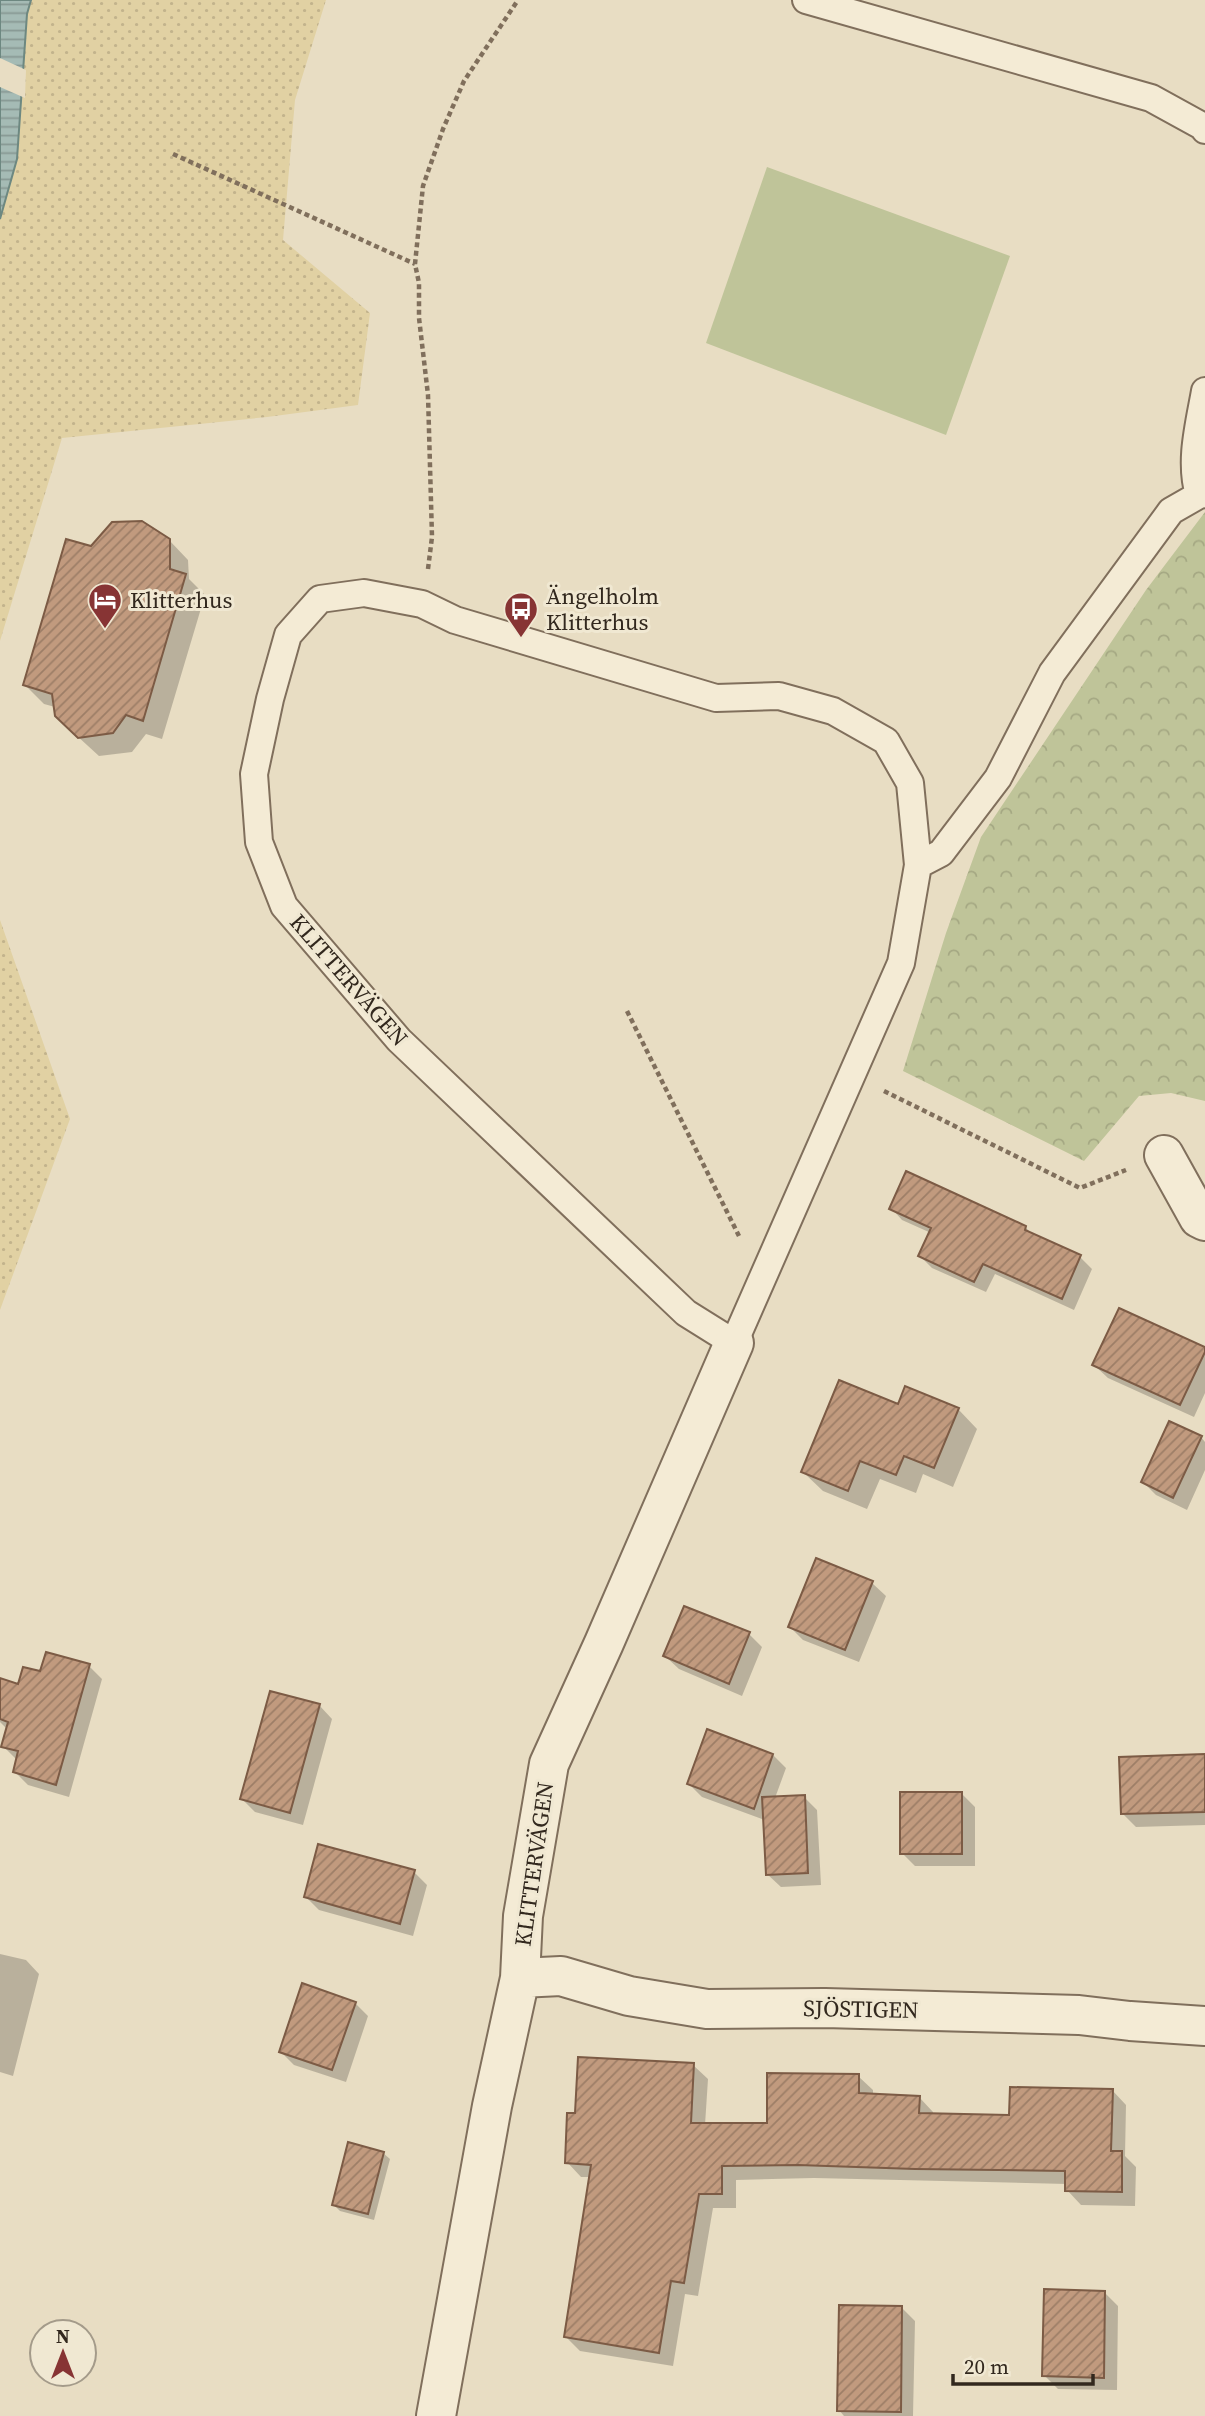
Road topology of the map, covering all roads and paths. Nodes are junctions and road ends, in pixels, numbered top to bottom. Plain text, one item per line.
1 (518, 0) edge
2 (806, 0) edge
3 (1205, 130) edge
4 (173, 153) dead end
5 (415, 264) junction
6 (1205, 391) edge
7 (1202, 494) edge
8 (422, 604) junction
9 (918, 865) junction
10 (627, 1011) dead end
11 (852, 1074) junction
12 (1164, 1155) joint
13 (1205, 1221) edge
14 (761, 1282) junction
15 (734, 1343) junction
16 (520, 1978) junction
17 (1205, 2026) edge
18 (436, 2416) edge

1 - 5 path
2 - 3 lane
4 - 5 path
5 - 8 path
6 - 7 lane
7 - 9 lane
8 - 9 lane, KLITTERVÄGEN
8 - 15 lane, KLITTERVÄGEN
9 - 11 lane, KLITTERVÄGEN
10 - 14 path
11 - 12 path
11 - 14 lane, KLITTERVÄGEN
12 - 13 street
14 - 15 lane, KLITTERVÄGEN
15 - 16 street, KLITTERVÄGEN
16 - 17 street, SJÖSTIGEN
16 - 18 street, KLITTERVÄGEN

